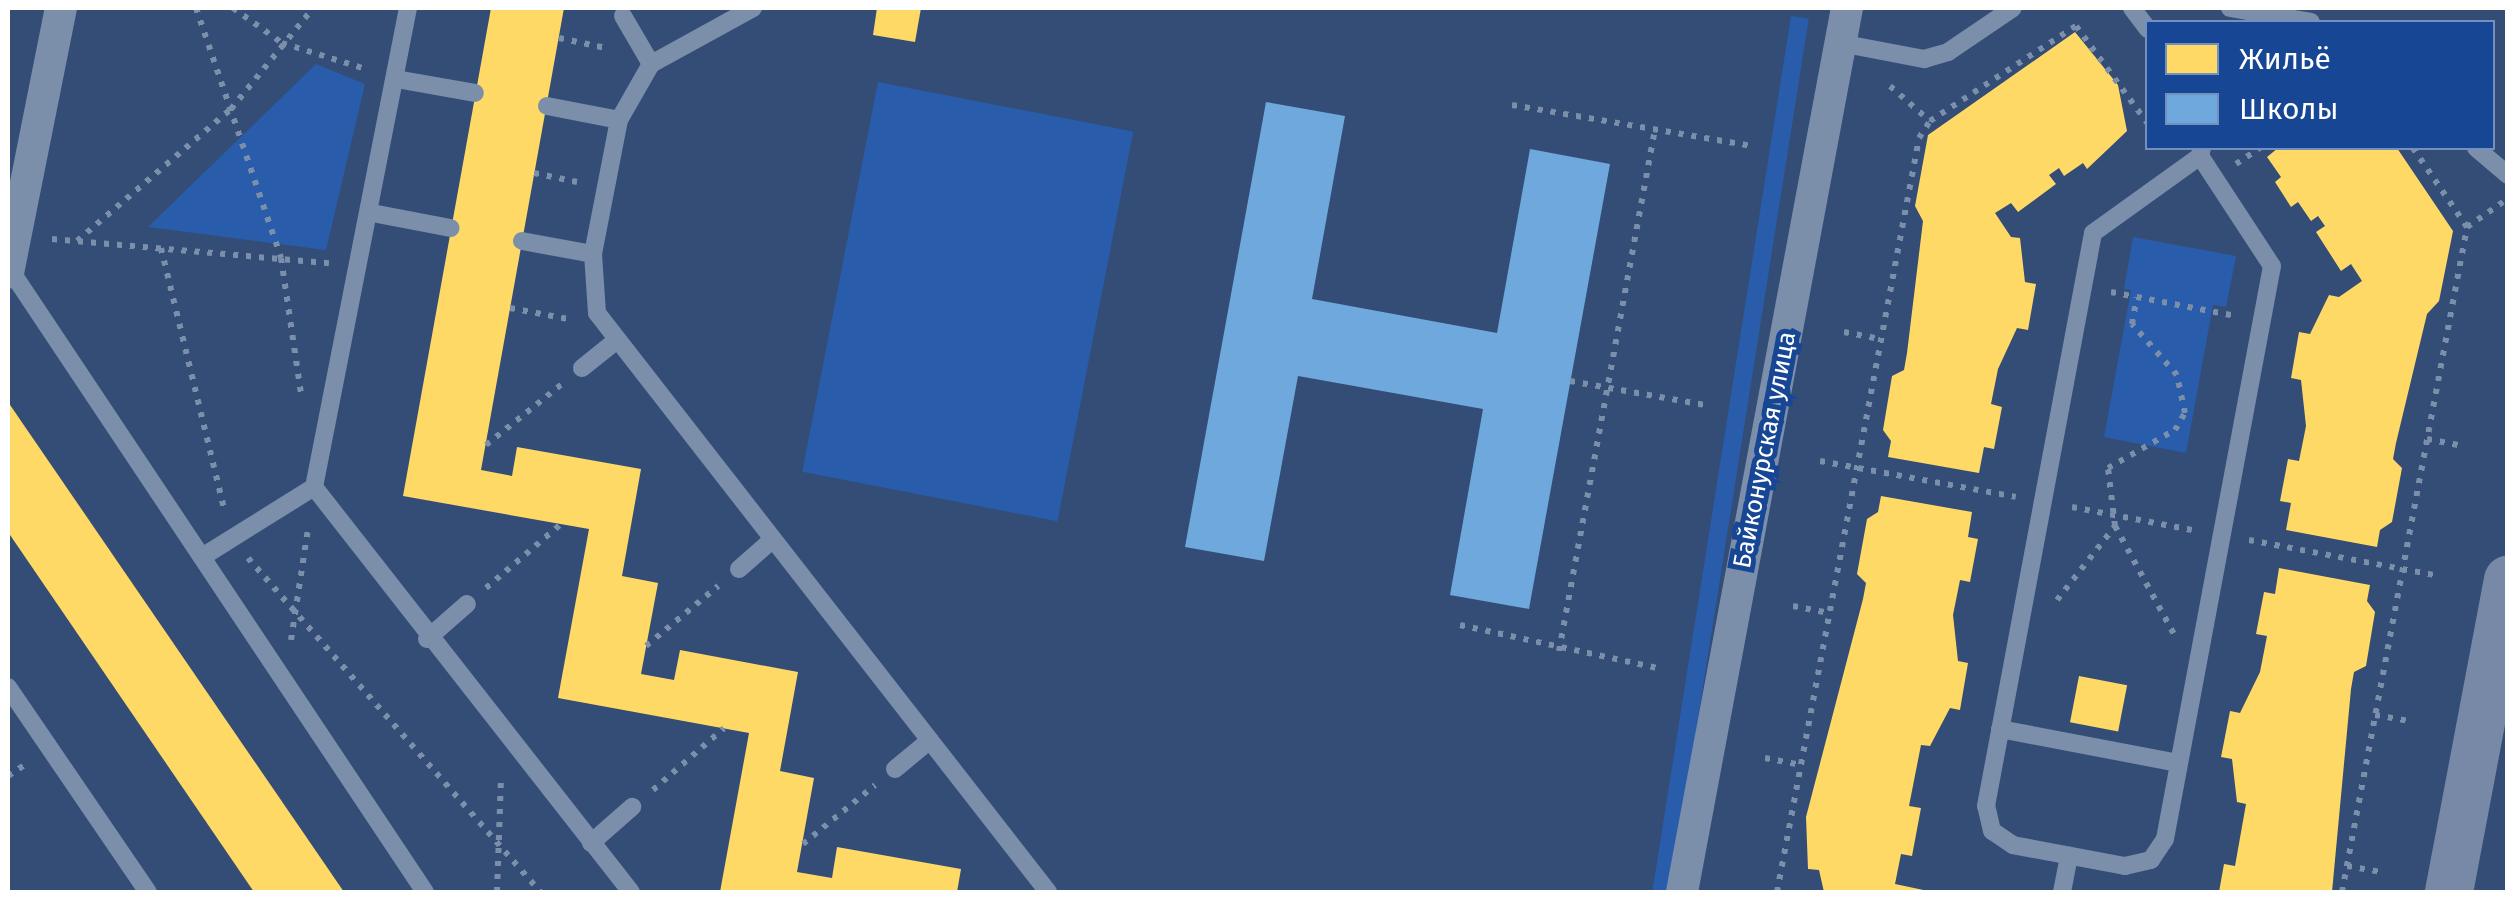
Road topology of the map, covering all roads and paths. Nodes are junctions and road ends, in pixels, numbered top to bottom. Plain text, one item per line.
1 (62, 8) edge
2 (196, 8) edge
3 (233, 8) edge
4 (313, 8) edge
5 (408, 8) edge
6 (753, 8) edge
7 (1847, 8) edge
8 (2013, 8) edge
9 (2230, 8) edge
10 (623, 16) dead end
11 (2299, 20) edge
12 (559, 38) dead end
13 (282, 43) junction
14 (639, 43) junction
15 (1840, 43) junction
16 (651, 64) junction
17 (396, 78) junction
18 (1890, 86) dead end
19 (476, 92) dead end
20 (1512, 105) dead end
21 (546, 106) dead end
22 (231, 109) junction
23 (619, 120) junction
24 (2145, 120) edge
25 (1930, 121) junction
26 (1655, 129) junction
27 (1751, 146) dead end
28 (2414, 150) edge
29 (2478, 150) edge
30 (2201, 152) edge
31 (534, 172) dead end
32 (2508, 175) edge
33 (606, 188) junction
34 (2489, 212) dead end
35 (372, 214) junction
36 (2466, 227) junction
37 (451, 228) dead end
38 (46, 239) dead end
39 (77, 241) junction
40 (522, 241) dead end
41 (161, 248) junction
42 (593, 254) junction
43 (281, 258) junction
44 (360, 266) junction
45 (9, 272) edge
46 (2083, 287) junction
47 (2136, 297) junction
48 (510, 308) dead end
49 (596, 313) junction
50 (2262, 320) junction
51 (1844, 332) dead end
52 (1881, 339) junction
53 (618, 340) junction
54 (582, 368) joint
55 (1570, 381) dead end
56 (1607, 388) junction
57 (1705, 405) dead end
58 (303, 410) dead end
59 (2426, 439) junction
60 (486, 444) dead end
61 (2459, 446) dead end
62 (1820, 461) dead end
63 (1857, 467) junction
64 (314, 487) junction
65 (2043, 502) junction
66 (2116, 516) junction
67 (562, 524) dead end
68 (2114, 526) junction
69 (2222, 535) junction
70 (232, 539) junction
71 (773, 540) junction
72 (202, 557) junction
73 (739, 568) joint
74 (2403, 568) junction
75 (2435, 575) dead end
76 (2508, 580) edge
77 (467, 604) joint
78 (1793, 606) dead end
79 (296, 612) junction
80 (1830, 613) junction
81 (1460, 626) dead end
82 (427, 639) junction
83 (646, 646) dead end
84 (1558, 651) junction
85 (2014, 657) junction
86 (1658, 668) dead end
87 (2196, 675) junction
88 (284, 681) junction
89 (8, 688) edge
90 (2375, 715) junction
91 (2408, 721) dead end
92 (724, 728) dead end
93 (2000, 729) junction
94 (505, 736) junction
95 (930, 740) junction
96 (1765, 758) dead end
97 (2179, 763) junction
98 (1801, 765) junction
99 (895, 769) joint
100 (632, 807) joint
101 (495, 841) junction
102 (592, 843) junction
103 (802, 844) dead end
104 (2068, 856) junction
105 (2347, 866) junction
106 (2380, 872) dead end
107 (148, 892) edge
108 (425, 892) edge
109 (497, 892) edge
110 (540, 892) edge
111 (631, 892) edge
112 (1048, 892) edge
113 (1682, 892) edge
114 (1777, 892) edge
115 (2062, 892) edge
116 (2342, 892) edge
117 (2449, 892) edge

1 - 45 street
2 - 22 path
3 - 13 path
4 - 13 path
5 - 17 lane
6 - 16 lane
7 - 15 street, Байконурская улица
8 - 15 lane
9 - 11 lane
10 - 14 lane
12 - 14 path
13 - 17 path
13 - 22 path
14 - 16 lane
15 - 113 street, Байконурская улица
16 - 23 lane
17 - 19 lane
17 - 35 lane
18 - 25 path
20 - 26 path
21 - 23 lane
22 - 39 path
22 - 43 path
23 - 33 lane
24 - 25 path
25 - 52 path
26 - 27 path
26 - 56 path
28 - 36 path
29 - 32 lane
30 - 46 lane
30 - 50 lane
31 - 33 path
33 - 42 lane
34 - 36 path
35 - 37 lane
35 - 44 lane
36 - 59 path
38 - 39 path
39 - 41 path
40 - 42 lane
41 - 43 path
41 - 70 path
42 - 49 lane
43 - 44 path
43 - 58 path
44 - 64 lane
45 - 72 lane
46 - 47 path
46 - 65 lane
47 - 50 path
47 - 66 path
48 - 49 path
49 - 53 lane
50 - 69 lane
51 - 52 path
52 - 63 path
53 - 54 lane
53 - 71 lane
54 - 60 path
55 - 56 path
56 - 57 path
56 - 84 path
59 - 61 path
59 - 74 path
62 - 63 path
63 - 65 path
63 - 80 path
64 - 70 lane
64 - 79 path
64 - 82 lane
65 - 66 path
65 - 85 lane
66 - 68 path
66 - 69 path
67 - 77 path
68 - 85 path
68 - 87 path
69 - 74 path
69 - 87 lane
70 - 72 lane
70 - 79 path
71 - 73 lane
71 - 95 lane
72 - 88 lane
73 - 83 path
74 - 75 path
74 - 90 path
76 - 117 main road
77 - 82 lane
78 - 80 path
79 - 88 path
79 - 101 path
80 - 98 path
81 - 84 path
82 - 94 lane
84 - 86 path
85 - 93 lane
87 - 97 lane
88 - 108 lane
89 - 107 lane
90 - 91 path
90 - 105 path
92 - 100 path
93 - 97 lane
93 - 104 lane
94 - 101 path
94 - 102 lane
95 - 99 lane
95 - 112 lane
96 - 98 path
97 - 104 lane
98 - 114 path
99 - 103 path
100 - 102 lane
101 - 109 path
101 - 110 path
102 - 111 lane
104 - 115 lane
105 - 106 path
105 - 116 path

